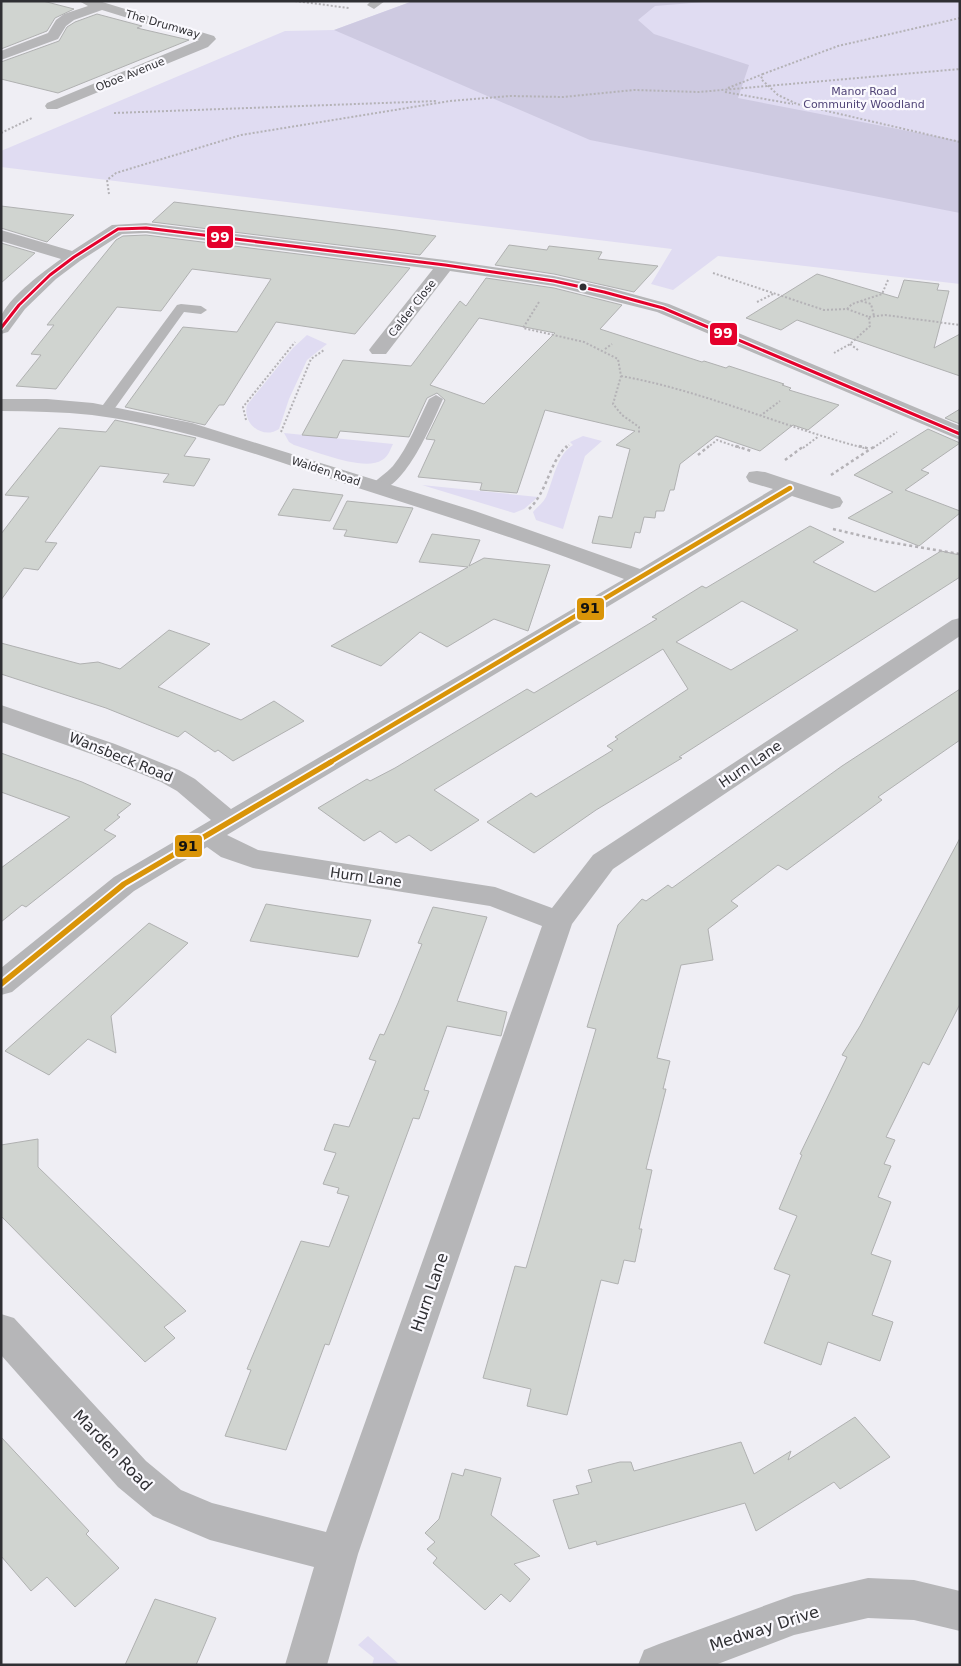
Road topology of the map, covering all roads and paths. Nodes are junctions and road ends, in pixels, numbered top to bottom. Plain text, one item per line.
1 (85, 1) edge
2 (295, 1) edge
3 (102, 6) junction
4 (354, 8) dead end
5 (960, 18) edge
6 (206, 42) joint
7 (1, 46) edge
8 (24, 48) junction
9 (1, 56) edge
10 (960, 69) edge
11 (763, 74) junction
12 (768, 86) junction
13 (720, 91) junction
14 (450, 101) junction
15 (797, 104) junction
16 (52, 106) dead end
17 (114, 113) dead end
18 (960, 142) edge
19 (109, 194) dead end
20 (1, 235) edge
21 (74, 257) junction
22 (445, 265) junction
23 (713, 273) dead end
24 (888, 280) dead end
25 (554, 281) junction
26 (774, 293) junction
27 (861, 301) junction
28 (757, 302) dead end
29 (201, 310) dead end
30 (848, 310) junction
31 (874, 316) junction
32 (869, 317) junction
33 (960, 325) edge
34 (1, 328) edge
35 (295, 342) dead end
36 (612, 344) dead end
37 (850, 344) junction
38 (605, 349) junction
39 (324, 350) dead end
40 (379, 350) dead end
41 (858, 350) dead end
42 (815, 373) junction
43 (620, 376) junction
44 (436, 399) dead end
45 (780, 401) dead end
46 (1, 405) edge
47 (105, 412) junction
48 (760, 416) junction
49 (920, 418) junction
50 (639, 434) dead end
51 (960, 434) edge
52 (819, 436) junction
53 (569, 444) dead end
54 (253, 447) junction
55 (870, 449) junction
56 (273, 454) junction
57 (782, 462) dead end
58 (757, 477) dead end
59 (378, 487) junction
60 (790, 488) junction
61 (832, 502) dead end
62 (505, 528) junction
63 (831, 528) dead end
64 (960, 554) edge
65 (642, 578) junction
66 (960, 625) edge
67 (1, 713) edge
68 (217, 827) junction
69 (558, 921) junction
70 (1, 984) edge
71 (1, 1329) edge
72 (338, 1554) junction
73 (960, 1610) edge
74 (306, 1665) edge
75 (659, 1665) edge

1 - 3 street, The Drumway
2 - 4 path
3 - 6 street, The Drumway
3 - 8 street
5 - 11 path
6 - 16 street, Oboe Avenue
7 - 8 street
8 - 9 street
10 - 12 path
11 - 12 path
11 - 13 path
12 - 13 path
12 - 15 path
13 - 14 path
13 - 15 path
14 - 17 path
14 - 19 path
15 - 18 path
20 - 21 street
21 - 22 street
21 - 34 street
22 - 25 street
22 - 40 street, Calder Close
23 - 26 path
24 - 27 path
25 - 38 path
25 - 42 street
26 - 28 path
26 - 30 path
27 - 30 path
27 - 31 path
29 - 47 lane
30 - 32 path
31 - 32 path
31 - 33 path
32 - 37 path
35 - 54 path
36 - 38 path
37 - 41 path
37 - 42 path
38 - 43 path
39 - 56 path
42 - 49 street
43 - 48 path
43 - 50 path
44 - 59 lane
45 - 48 path
46 - 47 street, Walden Road
47 - 54 street, Walden Road
48 - 52 path
49 - 51 street
49 - 55 path
52 - 55 path
52 - 57 path
53 - 62 path
54 - 56 street, Walden Road
55 - 60 path
56 - 59 street, Walden Road
58 - 60 street
59 - 62 street, Walden Road
60 - 61 street
60 - 65 street
62 - 65 street, Walden Road
63 - 64 path
65 - 68 street
66 - 69 street, Hurn Lane
67 - 68 street, Wansbeck Road
68 - 69 street, Hurn Lane
68 - 70 street
69 - 72 street, Hurn Lane
71 - 72 street, Marden Road
72 - 74 street, Hurn Lane
73 - 75 street, Medway Drive

